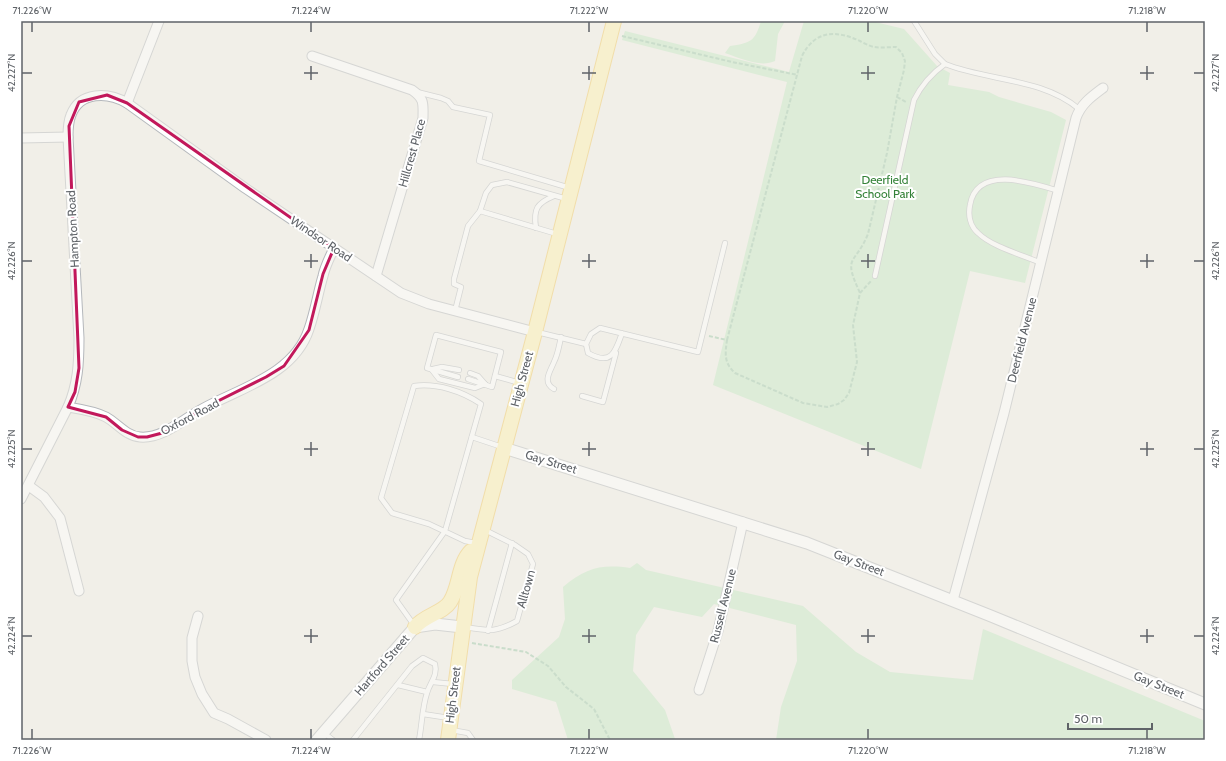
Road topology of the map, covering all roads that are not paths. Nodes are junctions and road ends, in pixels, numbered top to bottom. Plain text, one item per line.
1 (159, 21) edge
2 (914, 21) edge
3 (613, 27) edge
4 (312, 56) dead end
5 (945, 64) junction
6 (1103, 88) dead end
7 (412, 90) junction
8 (127, 103) junction
9 (1079, 109) junction
10 (68, 137) junction
11 (21, 138) edge
12 (1059, 192) junction
13 (570, 194) junction
14 (554, 195) junction
15 (480, 211) junction
16 (536, 228) junction
17 (560, 234) junction
18 (725, 243) dead end
19 (334, 248) junction
20 (1041, 263) junction
21 (376, 276) junction
22 (875, 276) road end
23 (455, 311) junction
24 (535, 332) junction
25 (622, 333) junction
26 (561, 337) junction
27 (586, 344) junction
28 (616, 353) junction
29 (432, 370) junction
30 (460, 370) dead end
31 (470, 373) dead end
32 (495, 376) junction
33 (458, 377) dead end
34 (468, 379) dead end
35 (521, 383) junction
36 (485, 384) junction
37 (554, 389) dead end
38 (582, 396) dead end
39 (68, 407) junction
40 (472, 437) junction
41 (504, 448) junction
42 (29, 486) junction
43 (21, 499) edge
44 (743, 522) junction
45 (482, 528) junction
46 (445, 531) junction
47 (478, 543) junction
48 (512, 544) junction
49 (79, 591) dead end
50 (953, 600) junction
51 (198, 616) dead end
52 (415, 627) junction
53 (462, 627) junction
54 (488, 631) junction
55 (433, 682) junction
56 (455, 684) junction
57 (398, 685) junction
58 (700, 690) dead end
59 (427, 692) junction
60 (1205, 704) edge
61 (423, 714) junction
62 (449, 729) edge
63 (321, 736) edge
64 (266, 740) edge
65 (333, 740) edge
66 (353, 740) edge
67 (419, 740) edge
68 (473, 740) edge

1 - 8 street
2 - 5 lane
3 - 13 main road, High Street
4 - 7 street
5 - 9 lane
5 - 22 lane
6 - 9 street
7 - 13 lane
7 - 21 street, Hillcrest Place
8 - 10 street, Hampton Road
8 - 19 street, Windsor Road
9 - 12 street, Deerfield Avenue
10 - 11 street
10 - 39 street, Hampton Road
12 - 20 street, Deerfield Avenue
12 - 20 lane
13 - 14 lane
13 - 17 main road, High Street
14 - 15 lane
14 - 16 lane
15 - 16 lane
15 - 23 lane
16 - 17 lane
17 - 24 main road, High Street
18 - 25 lane
19 - 21 street, Windsor Road
19 - 39 street, Oxford Road
20 - 50 street, Deerfield Avenue
21 - 23 street, Windsor Road
23 - 24 street, Windsor Road
24 - 26 lane
24 - 35 main road, High Street
25 - 27 lane
25 - 28 lane
26 - 27 lane
26 - 37 lane
27 - 28 lane
28 - 38 lane
29 - 30 lane
29 - 32 lane
29 - 33 lane
29 - 36 lane
31 - 36 lane
32 - 35 lane
32 - 36 lane
34 - 36 lane
35 - 41 main road, High Street
39 - 42 street
40 - 41 lane
40 - 46 lane
40 - 46 lane
41 - 44 street, Gay Street
41 - 45 main road, High Street
42 - 43 street
42 - 49 street
44 - 50 street, Gay Street
44 - 58 street, Russell Avenue
45 - 47 main road, High Street
45 - 48 lane, Alltown
46 - 47 lane
46 - 52 lane
47 - 52 main road
47 - 53 main road, High Street
48 - 54 lane
48 - 54 lane, Alltown
50 - 60 street, Gay Street
51 - 64 street
52 - 53 street, Hartford Street
52 - 63 street, Hartford Street
53 - 54 lane, Alltown
53 - 56 main road, High Street
55 - 56 lane
55 - 57 lane
55 - 59 lane
56 - 62 main road, High Street
57 - 59 lane
57 - 66 lane
59 - 61 lane
61 - 62 lane
61 - 67 lane
62 - 68 lane
63 - 65 lane

